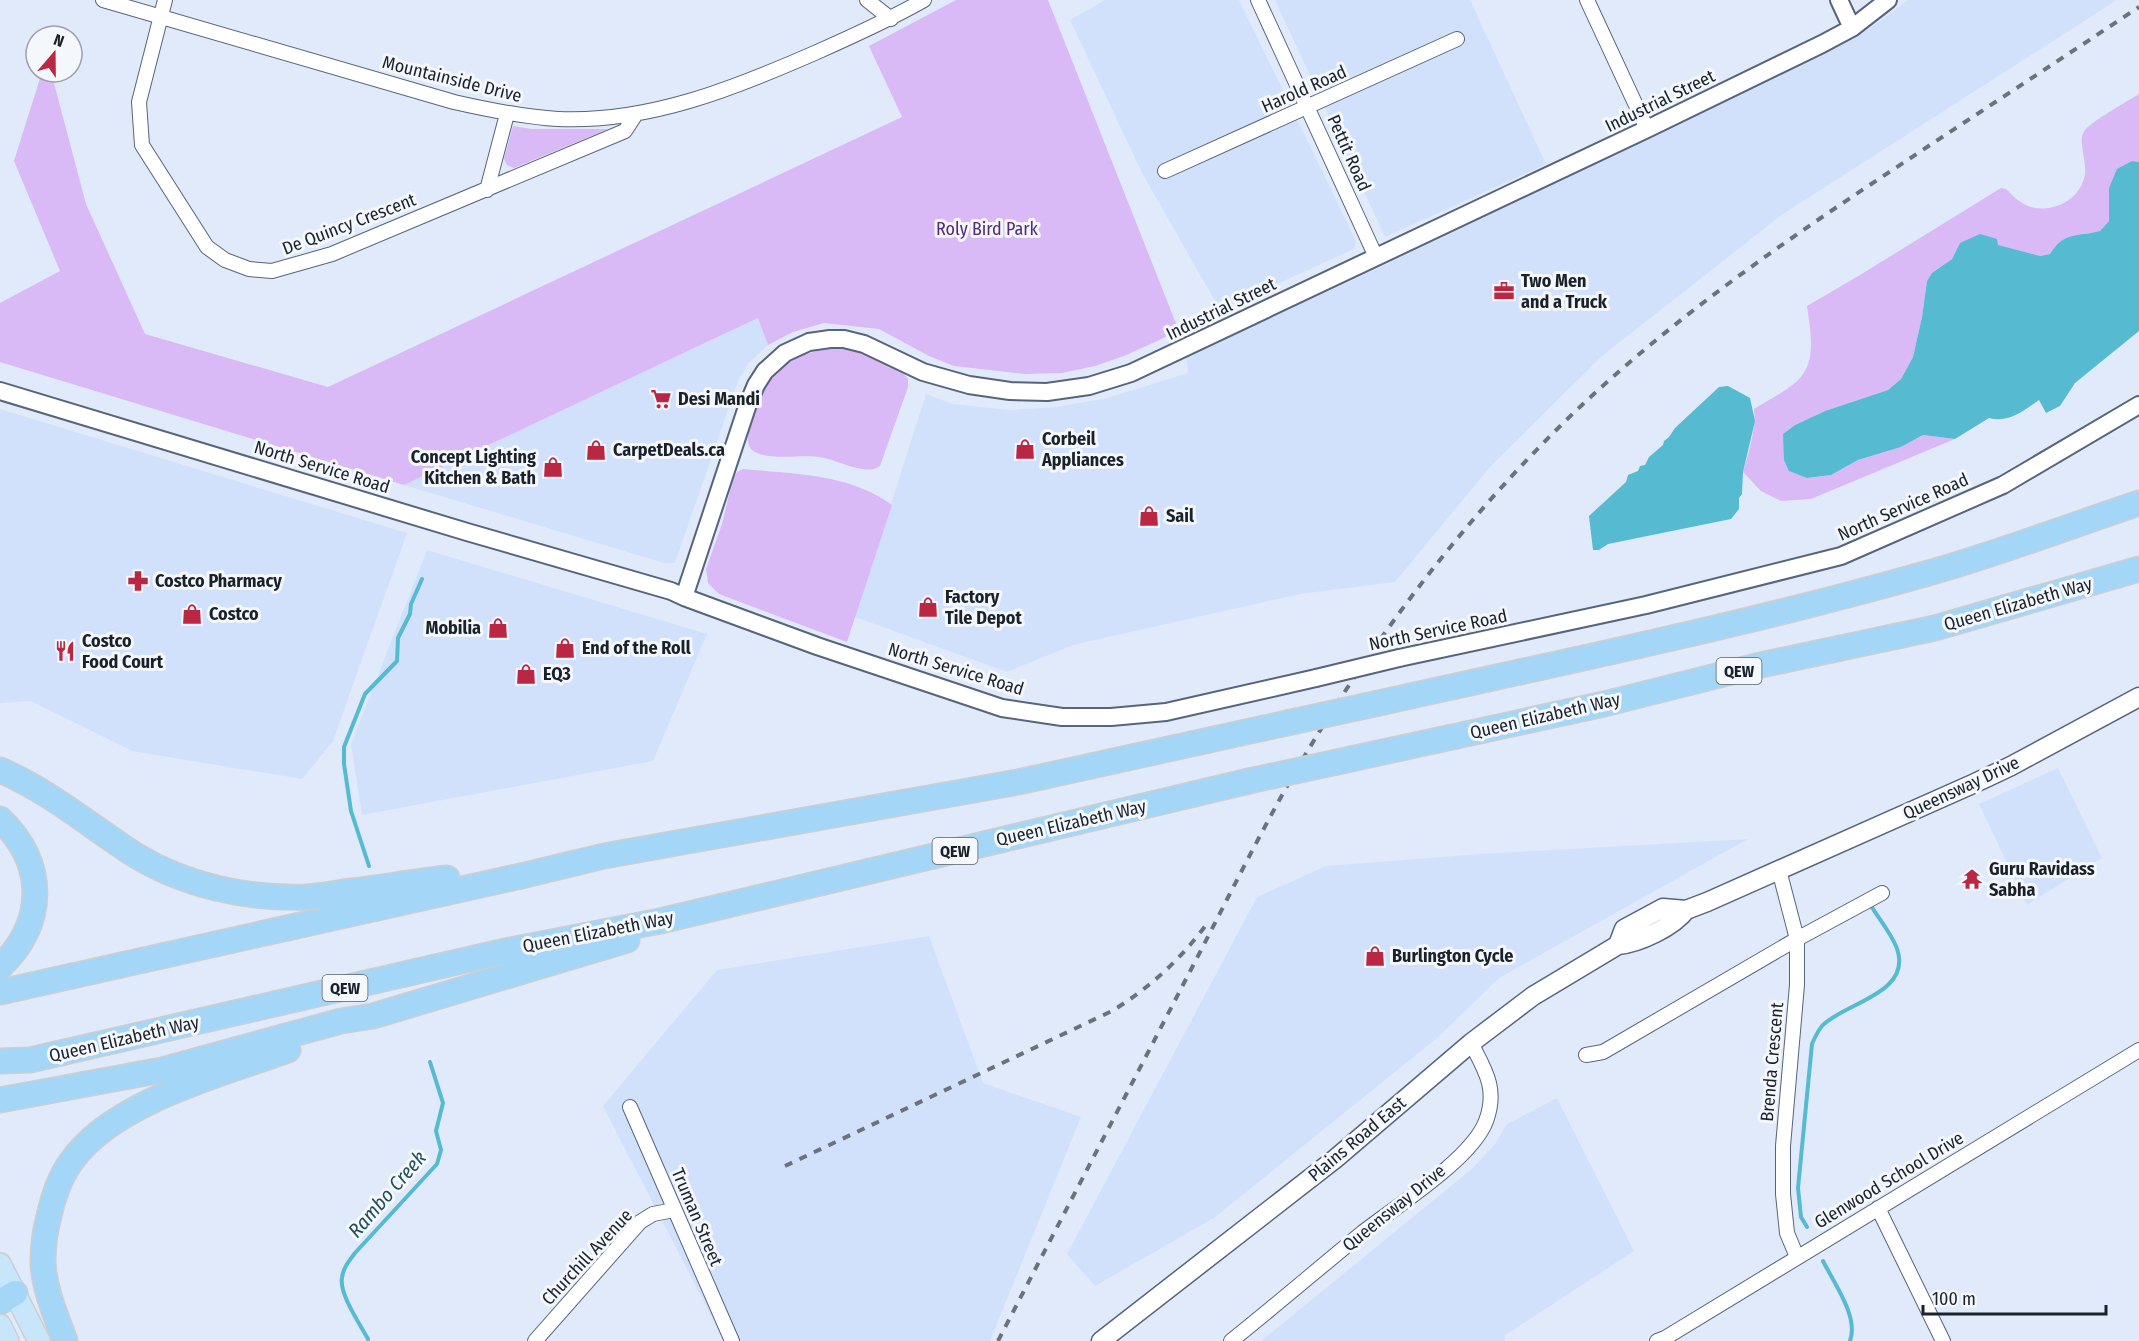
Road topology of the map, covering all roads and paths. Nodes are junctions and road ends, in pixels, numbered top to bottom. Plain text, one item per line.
1 (103, 0) edge
2 (165, 0) edge
3 (867, 0) edge
4 (924, 0) edge
5 (1257, 0) edge
6 (1587, 0) edge
7 (1839, 0) edge
8 (1888, 0) edge
9 (160, 16) junction
10 (891, 19) junction
11 (1852, 28) junction
12 (1457, 39) dead end
13 (1308, 107) junction
14 (507, 114) junction
15 (636, 114) junction
16 (1647, 129) junction
17 (1165, 171) dead end
18 (487, 190) junction
19 (1376, 256) junction
20 (0, 391) edge
21 (2139, 405) edge
22 (2139, 502) edge
23 (2139, 569) edge
24 (684, 597) junction
25 (2139, 697) edge
26 (0, 770) edge
27 (0, 819) edge
28 (604, 856) junction
29 (1779, 870) junction
30 (1882, 893) dead end
31 (660, 921) junction
32 (1797, 939) junction
33 (0, 967) edge
34 (0, 992) edge
35 (373, 1016) junction
36 (1471, 1044) junction
37 (2139, 1050) edge
38 (1586, 1055) dead end
39 (30, 1060) junction
40 (0, 1061) edge
41 (0, 1075) edge
42 (0, 1100) edge
43 (630, 1107) dead end
44 (1878, 1208) junction
45 (674, 1210) junction
46 (1797, 1257) junction
47 (0, 1264) edge
48 (8, 1297) edge
49 (0, 1325) edge
50 (8, 1341) edge
51 (39, 1341) edge
52 (65, 1341) edge
53 (535, 1341) edge
54 (732, 1341) edge
55 (1101, 1341) edge
56 (1232, 1341) edge
57 (1657, 1341) edge
58 (1943, 1341) edge

1 - 9 street, Mountainside Drive
2 - 9 street, De Quincy Crescent
3 - 10 street
4 - 10 street, Mountainside Drive
5 - 13 street, Pettit Road
6 - 16 street
7 - 11 street
8 - 11 street, Industrial Street
9 - 14 street, Mountainside Drive
9 - 18 street, De Quincy Crescent
10 - 15 street, Mountainside Drive
11 - 16 street, Industrial Street
12 - 13 street, Harold Road
13 - 17 street, Harold Road
13 - 19 street, Pettit Road
14 - 15 street, Mountainside Drive
14 - 18 street
15 - 18 street, De Quincy Crescent
16 - 19 street, Industrial Street
19 - 24 street, Industrial Street
20 - 24 street, North Service Road
21 - 24 street, North Service Road, bridge
22 - 28 highway, bridge
23 - 31 highway, Queen Elizabeth Way / QEW, bridge
25 - 29 main road, Queensway Drive
26 - 28 highway
27 - 33 highway
28 - 34 highway
29 - 32 street, Brenda Crescent
29 - 36 main road, Plains Road East
30 - 32 street
31 - 35 highway
31 - 39 highway, Queen Elizabeth Way / QEW
32 - 38 street
32 - 46 street, Brenda Crescent
35 - 42 highway
35 - 52 highway
36 - 55 main road, Plains Road East
36 - 56 street, Queensway Drive
37 - 44 street, Glenwood School Drive
39 - 40 highway, Queen Elizabeth Way / QEW
39 - 41 highway
43 - 45 street, Truman Street
44 - 46 street, Glenwood School Drive
44 - 58 street
45 - 53 street, Churchill Avenue
45 - 54 street, Truman Street
46 - 57 street, Glenwood School Drive
47 - 48 main road
48 - 51 main road
49 - 50 main road

